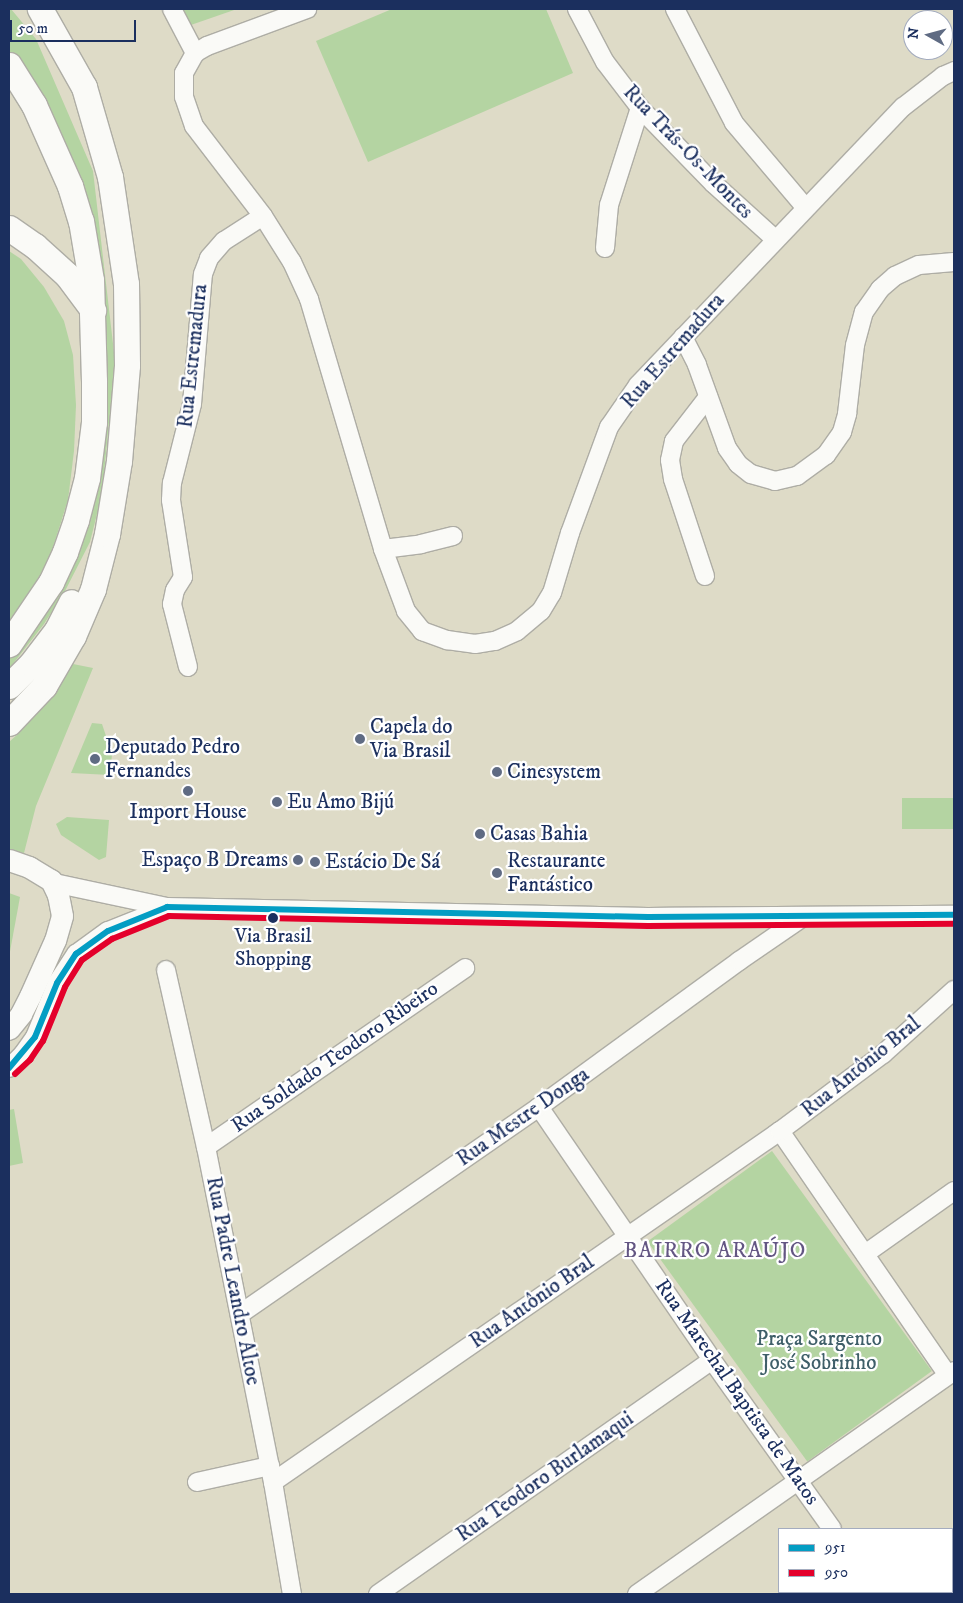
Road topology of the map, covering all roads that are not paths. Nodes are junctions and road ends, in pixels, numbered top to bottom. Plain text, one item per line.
1 (40, 9) edge
2 (172, 9) edge
3 (307, 9) edge
4 (577, 9) edge
5 (675, 9) edge
6 (201, 50) junction
7 (9, 65) edge
8 (954, 71) edge
9 (640, 108) junction
10 (805, 207) junction
11 (263, 216) junction
12 (9, 228) edge
13 (774, 239) junction
14 (605, 248) dead end
15 (954, 262) edge
16 (93, 310) junction
17 (683, 337) junction
18 (708, 397) junction
19 (106, 534) junction
20 (452, 536) dead end
21 (383, 549) junction
22 (705, 576) dead end
23 (9, 644) edge
24 (188, 667) dead end
25 (9, 686) edge
26 (9, 723) edge
27 (9, 860) edge
28 (54, 884) junction
29 (167, 908) junction
30 (954, 915) edge
31 (803, 917) junction
32 (465, 968) dead end
33 (166, 970) dead end
34 (954, 990) edge
35 (9, 1029) edge
36 (9, 1068) edge
37 (538, 1107) junction
38 (780, 1131) junction
39 (206, 1147) junction
40 (954, 1191) edge
41 (628, 1235) junction
42 (865, 1254) junction
43 (240, 1314) junction
44 (712, 1360) junction
45 (951, 1373) edge
46 (271, 1474) junction
47 (798, 1480) junction
48 (197, 1482) dead end
49 (831, 1528) edge
50 (292, 1594) edge
51 (378, 1594) edge
52 (637, 1594) edge

1 - 19 highway
2 - 6 street
3 - 6 street
4 - 9 street, Rua Trás-Os-Montes
5 - 10 street
6 - 11 street, Rua Estremadura
7 - 16 highway
8 - 10 street, Rua Estremadura
9 - 13 street, Rua Trás-Os-Montes
9 - 14 street
10 - 13 street, Rua Estremadura
11 - 21 street, Rua Estremadura
11 - 24 street, Rua Estremadura
12 - 16 highway
13 - 17 street, Rua Estremadura
15 - 18 street
16 - 23 highway
17 - 18 street
17 - 21 street, Rua Estremadura
18 - 22 street
19 - 25 highway
19 - 26 highway
20 - 21 street
27 - 28 main road
28 - 29 street
28 - 35 main road
29 - 31 street
29 - 36 street
30 - 31 street
31 - 37 street, Rua Mestre Donga
32 - 39 street, Rua Soldado Teodoro Ribeiro
33 - 39 street, Rua Padre Leandro Altoe
34 - 38 street, Rua Antônio Bral
37 - 41 street, Rua Marechal Baptista de Matos
37 - 43 street, Rua Mestre Donga
38 - 41 street, Rua Antônio Bral
38 - 42 street
39 - 43 street, Rua Padre Leandro Altoe
40 - 42 street
41 - 44 street, Rua Marechal Baptista de Matos
41 - 46 street, Rua Antônio Bral
42 - 45 street
43 - 46 street, Rua Padre Leandro Altoe
44 - 47 street, Rua Marechal Baptista de Matos
44 - 51 street, Rua Teodoro Burlamaqui
45 - 47 street
46 - 48 street
46 - 50 street, Rua Padre Leandro Altoe
47 - 49 street, Rua Marechal Baptista de Matos
47 - 52 street

